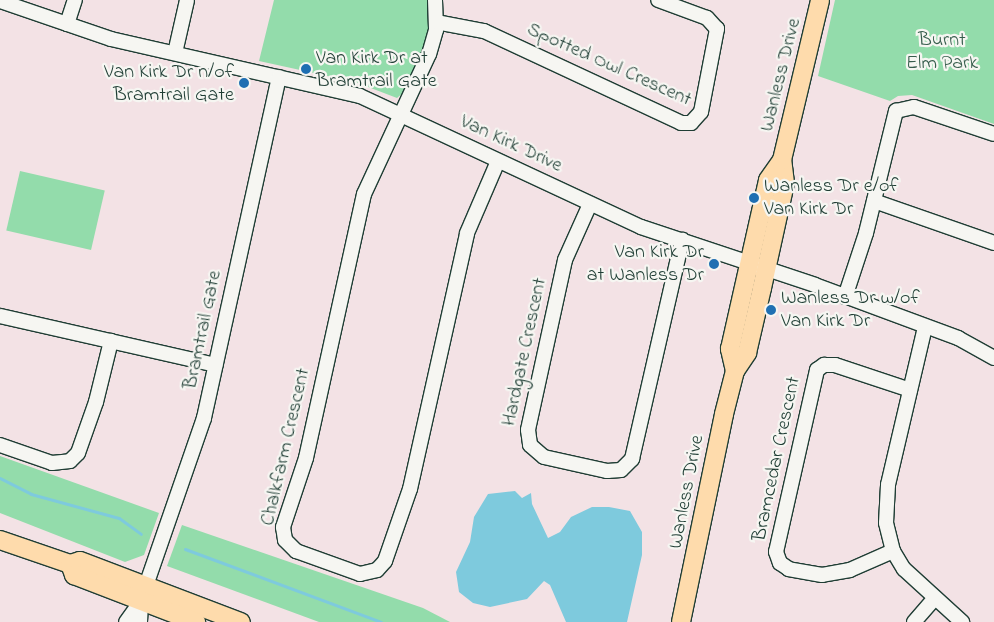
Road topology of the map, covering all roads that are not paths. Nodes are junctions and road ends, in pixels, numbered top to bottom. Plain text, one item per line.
1 (75, 0) edge
2 (187, 0) edge
3 (435, 0) edge
4 (658, 0) edge
5 (820, 0) edge
6 (0, 1) edge
7 (436, 22) junction
8 (68, 24) junction
9 (175, 53) junction
10 (279, 77) junction
11 (401, 114) junction
12 (994, 134) edge
13 (782, 160) junction
14 (498, 161) junction
15 (874, 201) junction
16 (590, 204) junction
17 (682, 240) junction
18 (994, 243) edge
19 (749, 262) junction
20 (766, 268) junction
21 (845, 297) junction
22 (0, 316) edge
23 (925, 327) junction
24 (111, 341) junction
25 (994, 358) edge
26 (216, 365) junction
27 (735, 371) junction
28 (910, 390) junction
29 (0, 445) edge
30 (0, 540) edge
31 (893, 551) junction
32 (144, 593) junction
33 (934, 599) junction
34 (126, 622) edge
35 (140, 622) edge
36 (196, 622) edge
37 (241, 622) edge
38 (681, 622) edge
39 (914, 622) edge
40 (962, 622) edge

1 - 8 street
2 - 9 street
3 - 7 street, Chalkfarm Crescent
4 - 7 street, Spotted Owl Crescent
5 - 13 main road, Wanless Drive
6 - 8 street, Van Kirk Drive
7 - 11 street, Chalkfarm Crescent
8 - 9 street, Van Kirk Drive
9 - 10 street, Van Kirk Drive
10 - 11 street, Van Kirk Drive
10 - 26 street, Bramtrail Gate
11 - 14 street, Van Kirk Drive
11 - 14 street, Chalkfarm Crescent
12 - 15 street
13 - 19 main road, Wanless Drive
13 - 20 main road, Wanless Drive
14 - 16 street, Van Kirk Drive
15 - 18 street
15 - 21 street
16 - 17 street, Van Kirk Drive
16 - 17 street, Hardgate Crescent
17 - 19 street, Van Kirk Drive
19 - 20 street, Van Kirk Drive
19 - 27 main road, Wanless Drive
20 - 21 street, Van Kirk Drive
20 - 27 main road, Wanless Drive
21 - 23 street, Van Kirk Drive
22 - 24 street
23 - 25 street, Van Kirk Drive
23 - 28 street
24 - 26 street
24 - 29 street
26 - 32 street, Bramtrail Gate
27 - 38 main road, Wanless Drive
28 - 31 street
28 - 31 street, Bramcedar Crescent
30 - 32 main road
31 - 33 street
32 - 34 street
32 - 35 street
32 - 36 main road
32 - 37 main road
33 - 39 street
33 - 40 street

